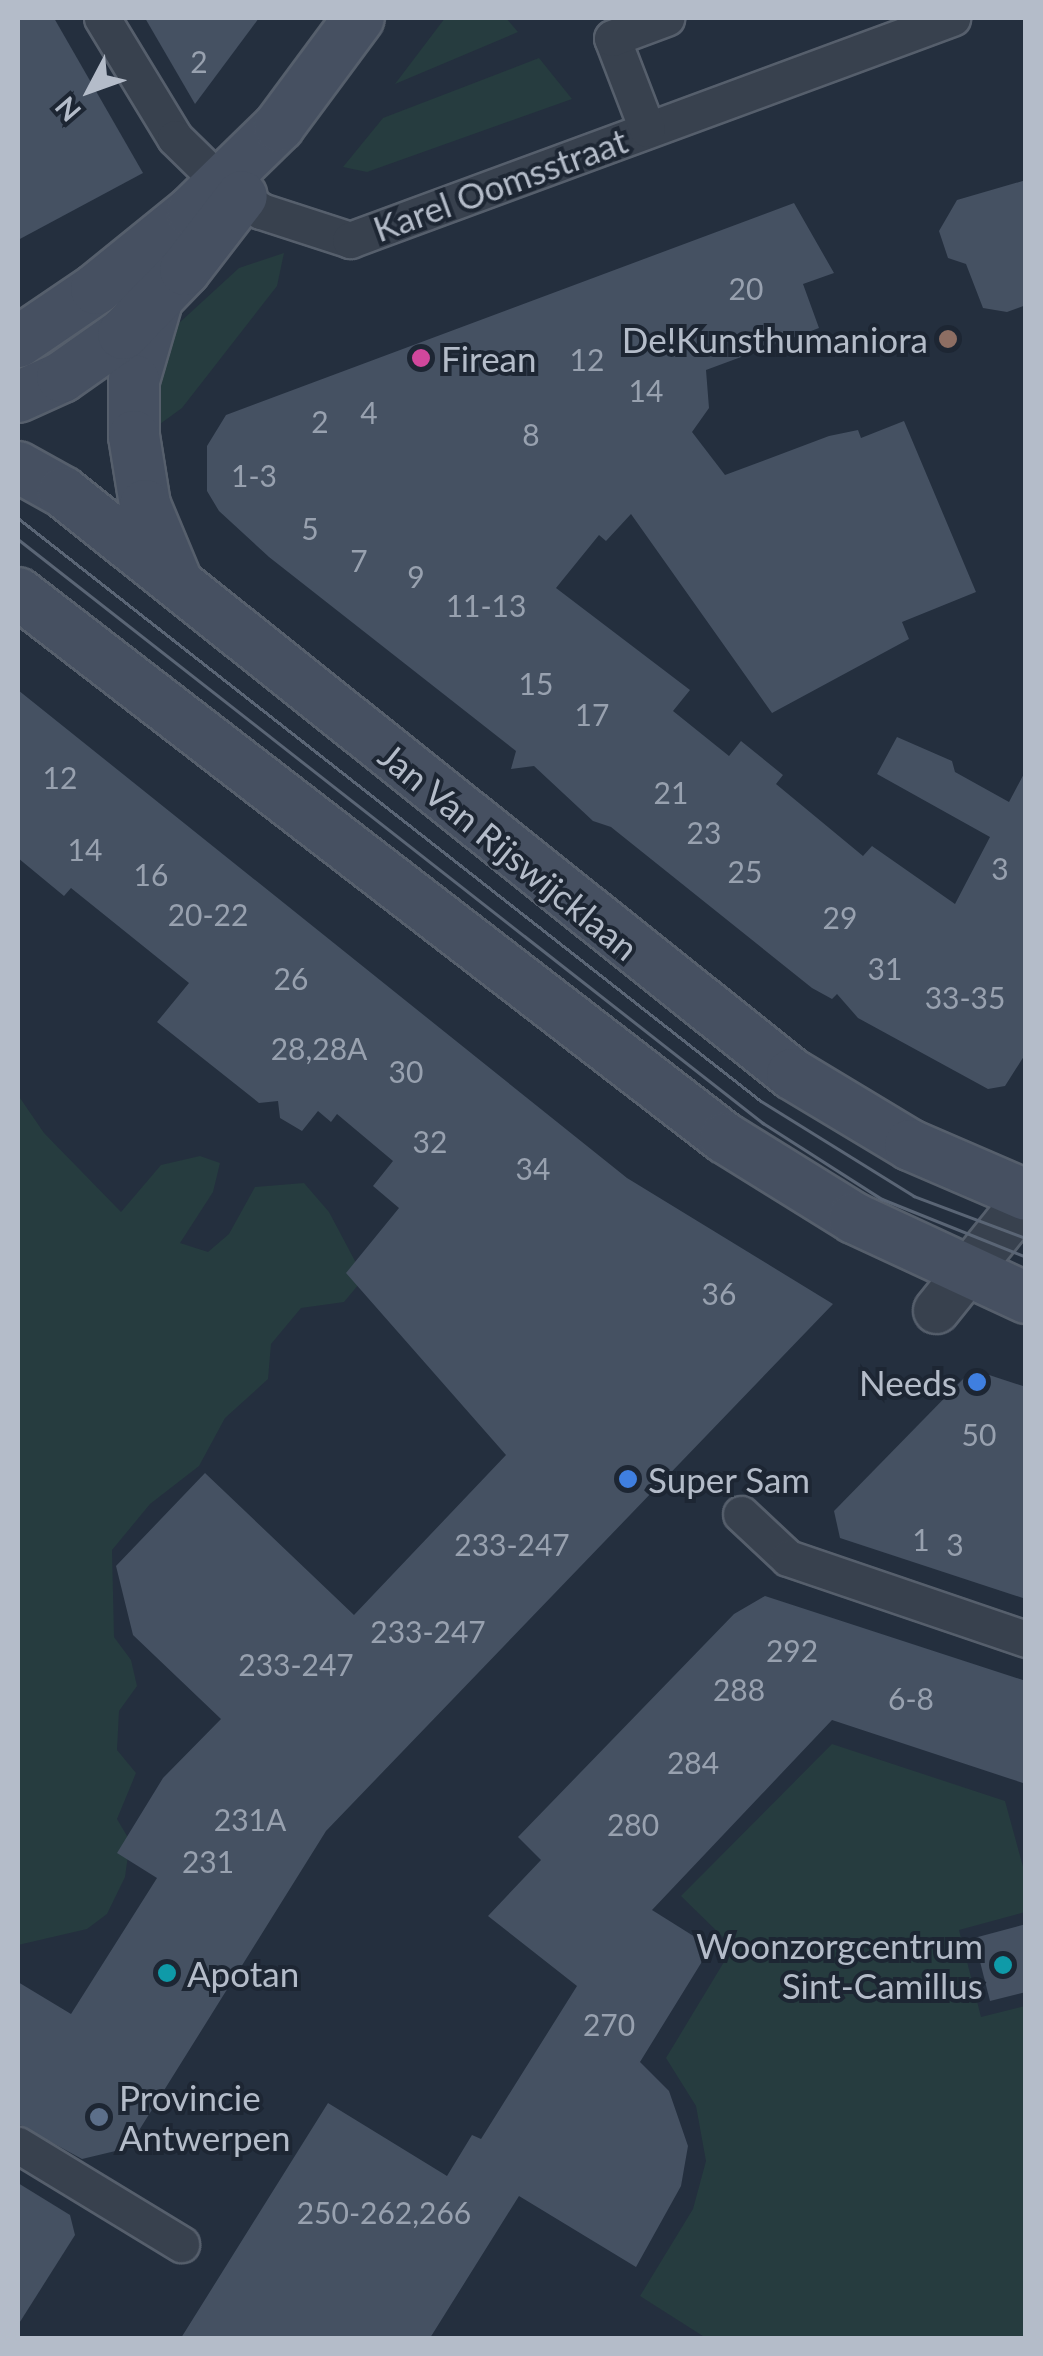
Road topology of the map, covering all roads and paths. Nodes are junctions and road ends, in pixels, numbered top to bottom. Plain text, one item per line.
1 (102, 18) edge
2 (359, 18) edge
3 (666, 18) edge
4 (947, 19) edge
5 (647, 130) junction
6 (231, 190) junction
7 (158, 300) junction
8 (18, 342) edge
9 (18, 397) edge
10 (18, 467) edge
11 (179, 584) junction
12 (18, 593) edge
13 (1026, 1196) edge
14 (970, 1274) junction
15 (1026, 1298) edge
16 (936, 1310) dead end
17 (741, 1514) dead end
18 (1026, 1639) edge
19 (18, 2145) edge
20 (181, 2244) dead end

1 - 6 street
2 - 6 main road
3 - 5 street, Karel Oomsstraat
4 - 5 street, Karel Oomsstraat
5 - 6 street, Karel Oomsstraat
6 - 7 main road
6 - 8 main road
7 - 9 main road
7 - 11 main road
10 - 11 main road, Jan Van Rijswijcklaan
11 - 13 main road, Jan Van Rijswijcklaan
12 - 14 main road
13 - 14 street, Jan Van Rijswijcklaan
14 - 15 main road
14 - 16 street, Jan Van Rijswijcklaan
17 - 18 street
19 - 20 street

